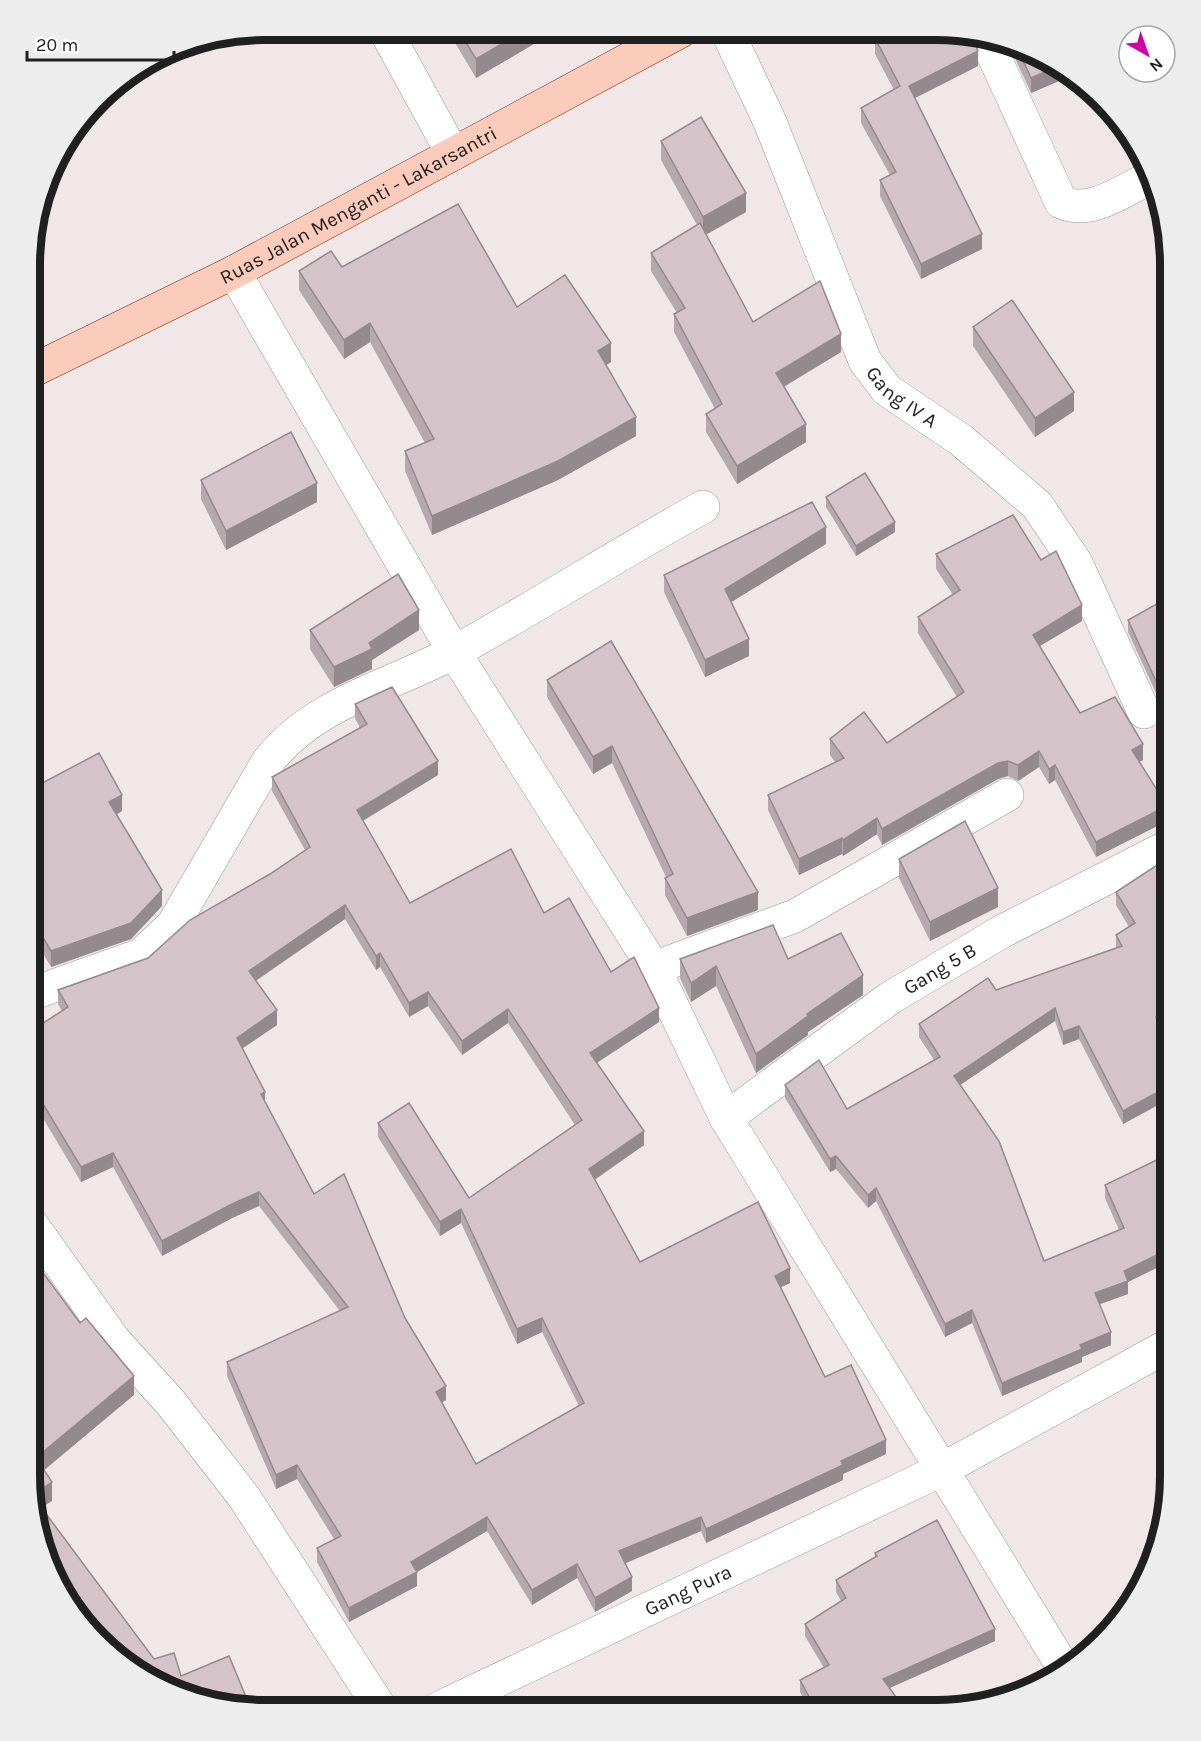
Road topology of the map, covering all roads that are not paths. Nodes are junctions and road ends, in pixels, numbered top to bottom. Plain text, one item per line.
1 (390, 41) edge
2 (662, 41) edge
3 (732, 41) edge
4 (990, 47) edge
5 (453, 154) junction
6 (1144, 181) edge
7 (234, 272) junction
8 (40, 367) edge
9 (703, 507) dead end
10 (454, 652) junction
11 (1144, 712) dead end
12 (1007, 795) dead end
13 (1160, 851) edge
14 (654, 968) junction
15 (40, 991) edge
16 (726, 1118) junction
17 (40, 1236) edge
18 (1160, 1350) edge
19 (941, 1470) junction
20 (1060, 1663) edge
21 (375, 1700) edge
22 (456, 1700) edge

1 - 5 street
2 - 5 main road, Ruas Jalan Menganti - Lakarsantri
3 - 11 street, Gang IV A
4 - 6 street
5 - 7 main road, Ruas Jalan Menganti - Lakarsantri
7 - 8 main road, Ruas Jalan Menganti - Lakarsantri
7 - 10 street
9 - 10 street
10 - 14 street
10 - 15 street
12 - 14 street
13 - 16 street, Gang 5 B
14 - 16 street
16 - 19 street
17 - 21 street
18 - 19 street, Gang Pura
19 - 20 street
19 - 22 street, Gang Pura

